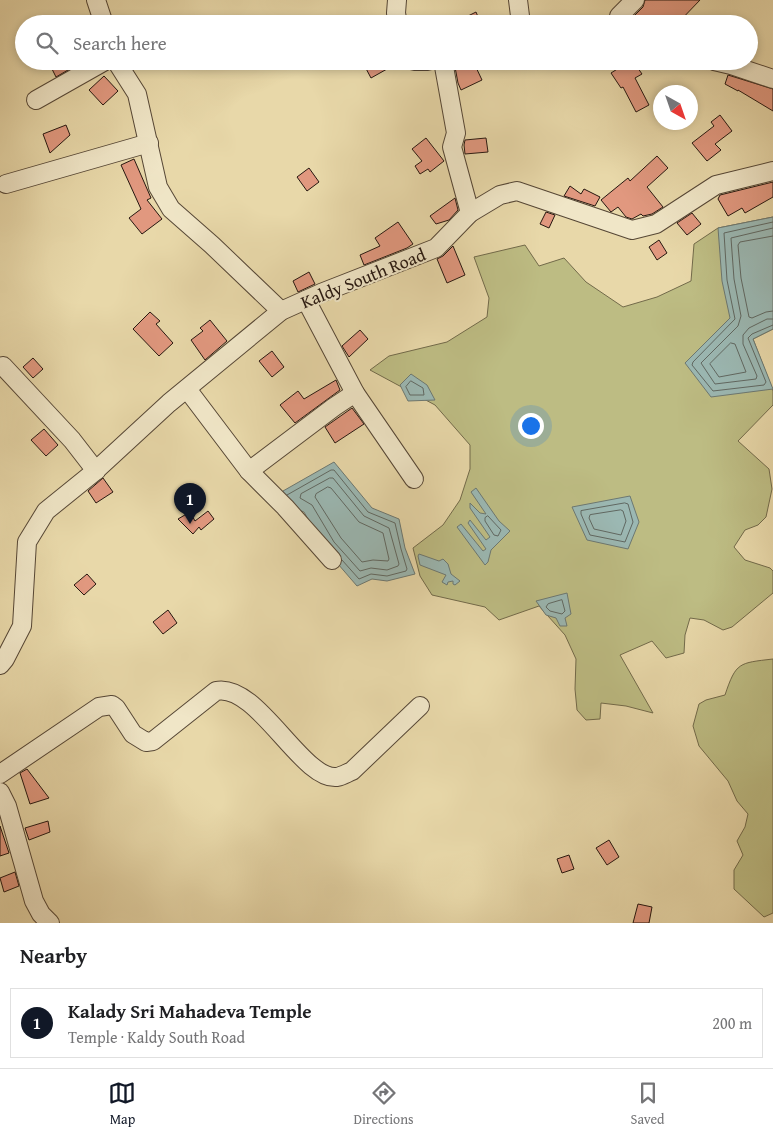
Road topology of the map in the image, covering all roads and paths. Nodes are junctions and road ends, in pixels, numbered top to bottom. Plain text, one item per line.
1 (96, 0) edge
2 (397, 0) edge
3 (518, 0) edge
4 (635, 0) edge
5 (101, 15) edge
6 (396, 15) edge
7 (520, 15) edge
8 (620, 15) edge
9 (89, 70) edge
10 (122, 70) edge
11 (444, 70) edge
12 (746, 70) edge
13 (773, 79) edge
14 (36, 100) dead end
15 (149, 143) junction
16 (773, 171) edge
17 (6, 184) dead end
18 (470, 213) junction
19 (306, 300) junction
20 (281, 311) junction
21 (3, 366) dead end
22 (186, 389) junction
23 (356, 393) junction
24 (96, 471) junction
25 (249, 471) junction
26 (414, 479) dead end
27 (332, 560) dead end
28 (0, 665) edge
29 (420, 706) dead end
30 (0, 774) edge
31 (0, 792) edge
32 (50, 923) edge

1 - 5 street
2 - 6 street
3 - 7 street
4 - 8 street
9 - 14 street
10 - 15 street
11 - 18 street
12 - 13 street
15 - 17 street
15 - 20 street
16 - 18 street, Kaldy South Road
18 - 19 street, Kaldy South Road
19 - 20 street, Kaldy South Road
19 - 23 street
20 - 22 street, Kaldy South Road
21 - 24 street
22 - 24 street, Kaldy South Road
22 - 25 street
23 - 25 street
23 - 26 street
24 - 28 street, Kaldy South Road
25 - 27 street
29 - 30 street
31 - 32 street

